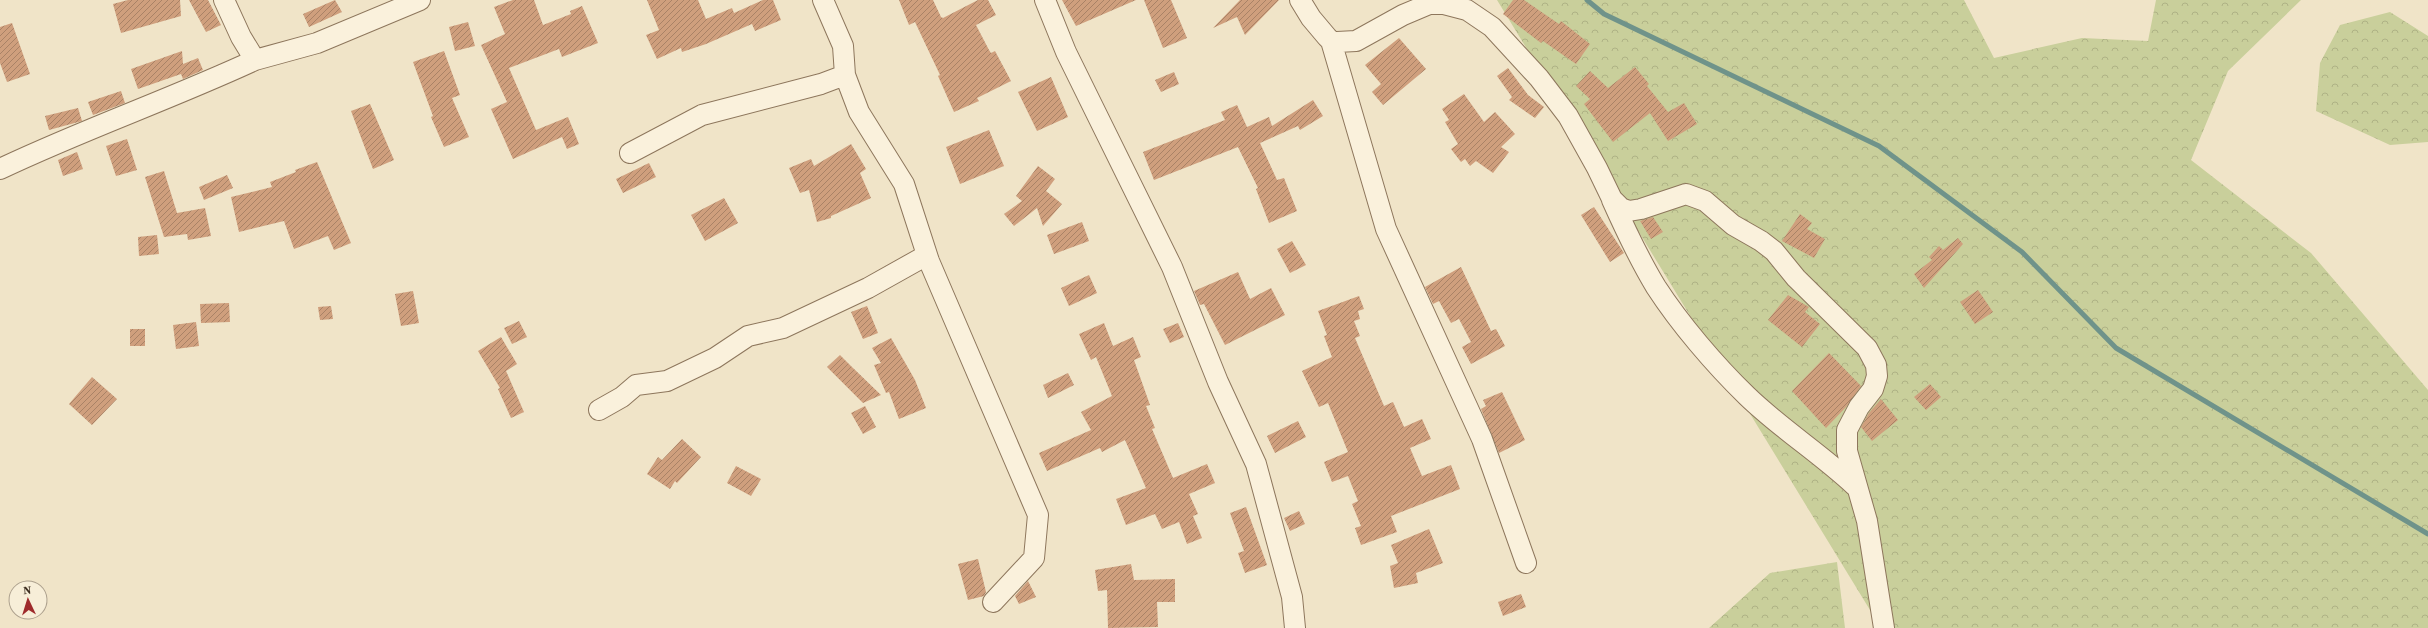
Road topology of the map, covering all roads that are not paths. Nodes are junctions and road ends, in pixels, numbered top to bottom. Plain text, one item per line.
1 (224, 0) edge
2 (420, 0) edge
3 (823, 0) edge
4 (1044, 0) edge
5 (1300, 0) edge
6 (1331, 41) junction
7 (255, 60) junction
8 (845, 74) junction
9 (630, 153) dead end
10 (0, 169) edge
11 (1612, 199) junction
12 (927, 256) junction
13 (599, 410) dead end
14 (1856, 487) junction
15 (1526, 563) dead end
16 (993, 602) dead end
17 (1295, 628) edge
18 (1884, 628) edge

1 - 7 street
2 - 7 street
3 - 8 street
4 - 17 street
5 - 6 street
6 - 11 street
6 - 15 street
7 - 10 street
8 - 9 street
8 - 12 street
11 - 14 street
11 - 14 street
12 - 13 street
12 - 16 street
14 - 18 street

